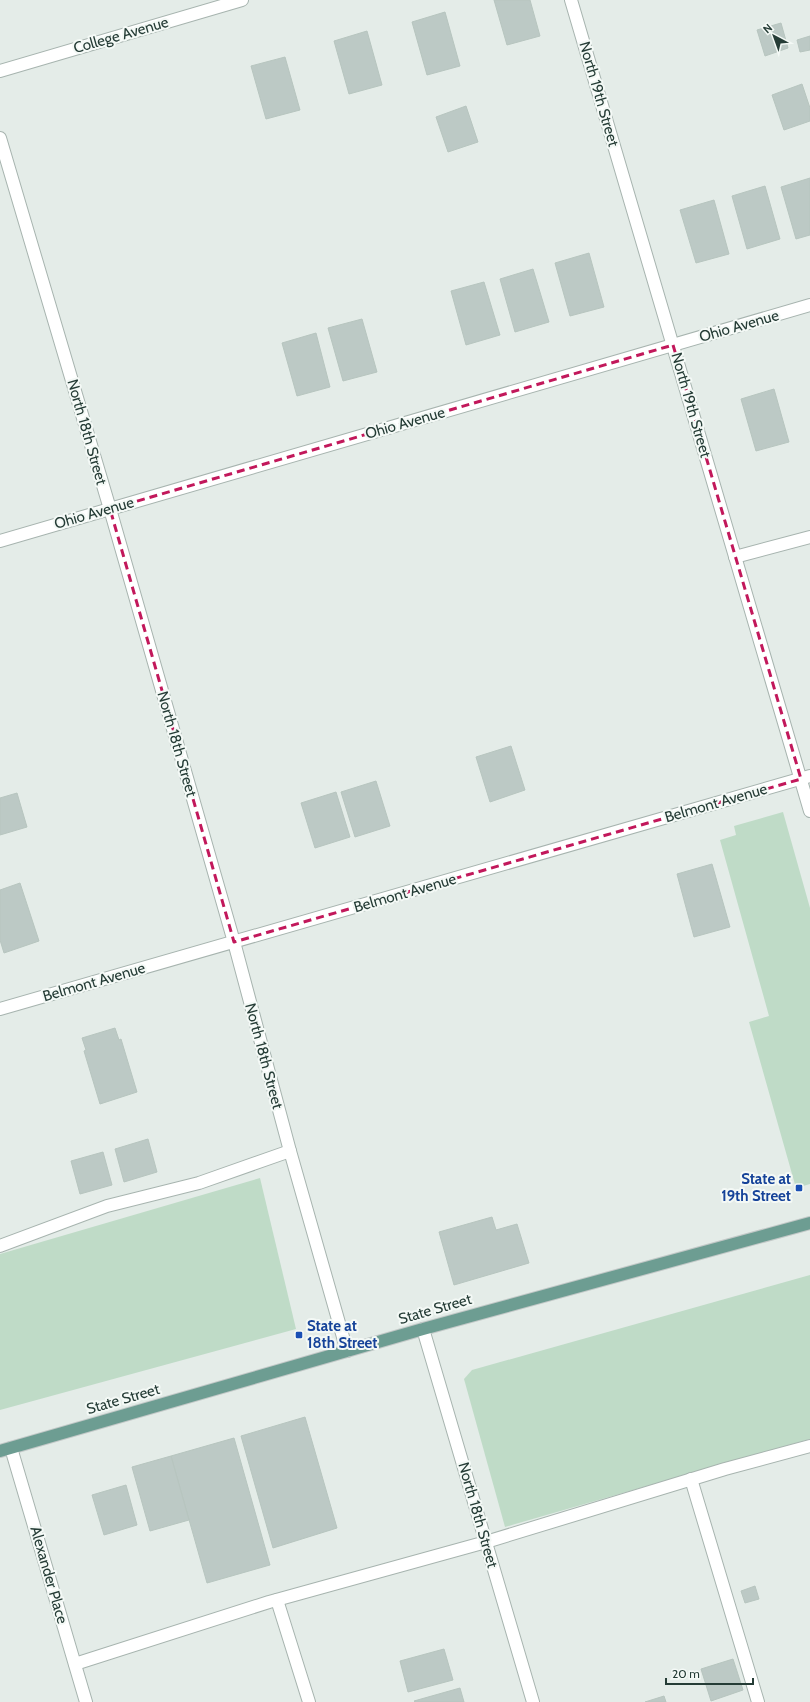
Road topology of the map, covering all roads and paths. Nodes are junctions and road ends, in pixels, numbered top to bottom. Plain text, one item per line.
1 (242, 0) edge
2 (572, 0) edge
3 (0, 71) edge
4 (0, 138) edge
5 (810, 305) edge
6 (674, 345) junction
7 (110, 509) junction
8 (810, 537) edge
9 (0, 541) edge
10 (735, 557) junction
11 (805, 778) edge
12 (810, 811) edge
13 (234, 942) junction
14 (0, 1009) edge
15 (290, 1151) junction
16 (810, 1223) edge
17 (0, 1246) edge
18 (423, 1329) junction
19 (348, 1351) junction
20 (810, 1446) edge
21 (6, 1450) edge
22 (691, 1479) junction
23 (486, 1542) junction
24 (278, 1600) junction
25 (75, 1664) junction
26 (86, 1702) edge
27 (308, 1702) edge
28 (532, 1702) edge
29 (758, 1702) edge

1 - 3 street, College Avenue
2 - 6 street, North 19th Street
4 - 7 street, North 18th Street
5 - 6 street, Ohio Avenue
6 - 7 street, Ohio Avenue
6 - 10 street, North 19th Street
7 - 9 street, Ohio Avenue
7 - 13 street, North 18th Street
8 - 10 street
10 - 11 street, North 19th Street
11 - 12 street, North 19th Street
11 - 13 street, Belmont Avenue
13 - 14 street, Belmont Avenue
13 - 15 street, North 18th Street
15 - 17 street
15 - 19 street, North 18th Street
16 - 18 main road, State Street
18 - 19 main road, State Street
18 - 23 street, North 18th Street
19 - 21 main road, State Street
20 - 22 street
21 - 25 street, Alexander Place
22 - 23 street
22 - 29 street
23 - 24 street
23 - 28 street, North 18th Street
24 - 25 street
24 - 27 street
25 - 26 street, Alexander Place

